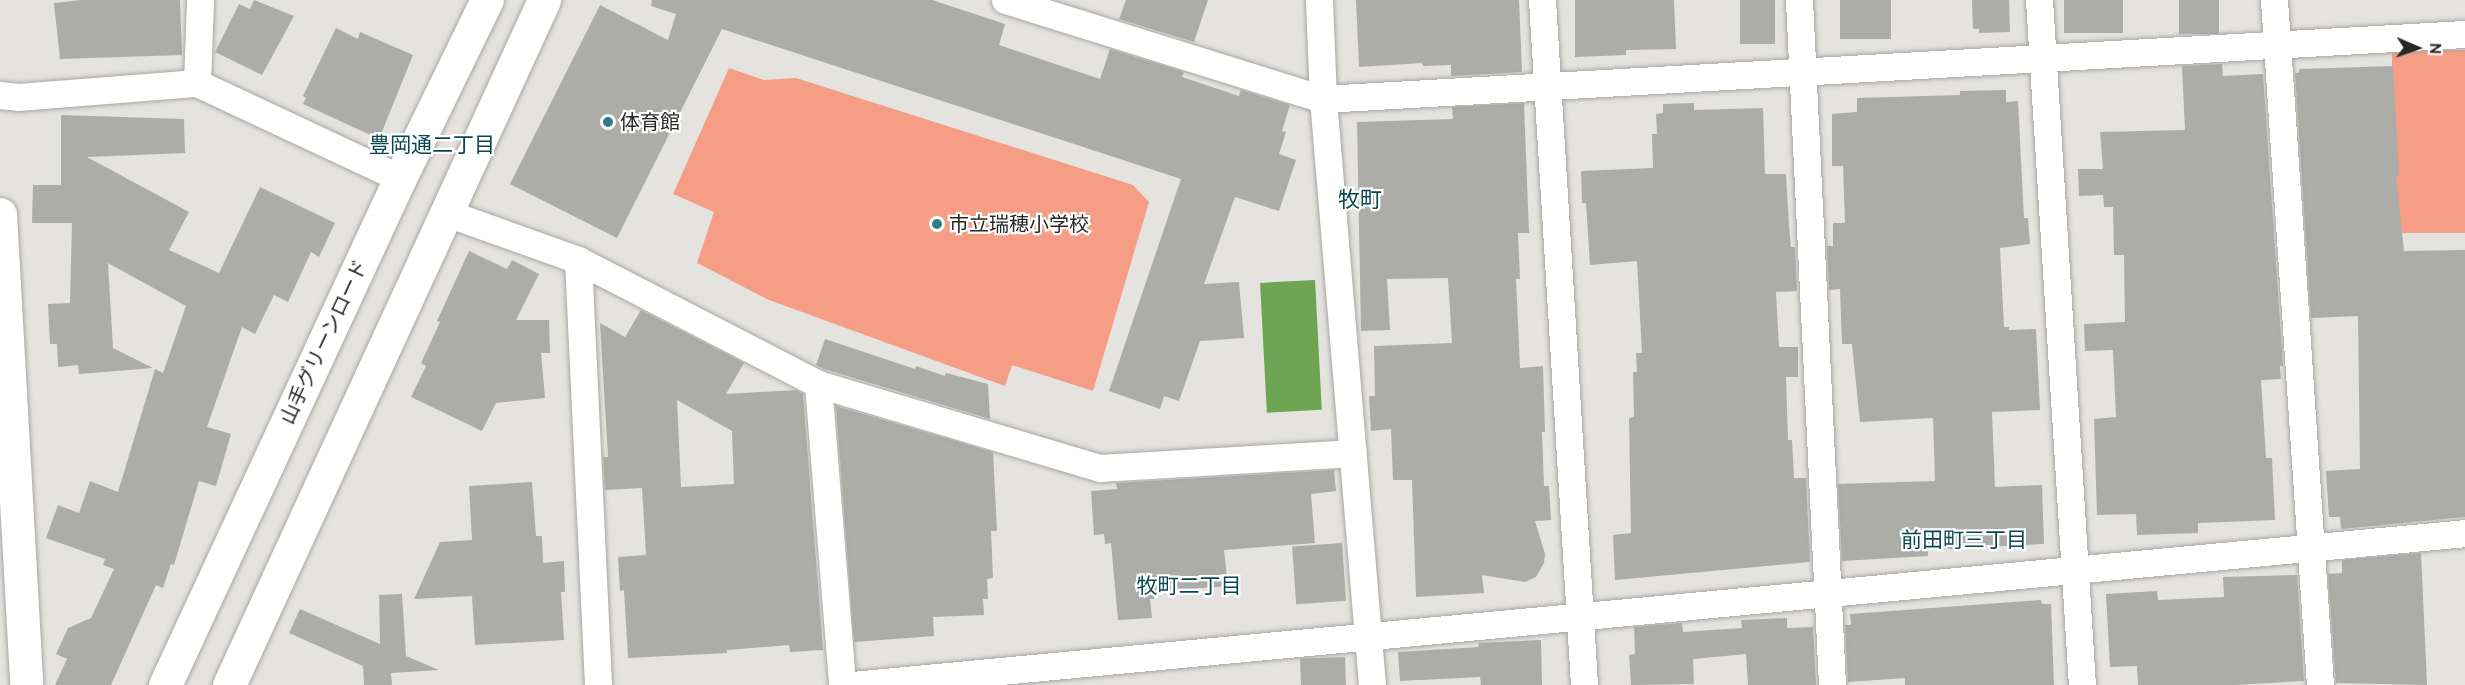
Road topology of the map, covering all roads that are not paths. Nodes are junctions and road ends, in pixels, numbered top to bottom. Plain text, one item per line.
1 (200, 0) edge
2 (487, 0) edge
3 (544, 0) edge
4 (1005, 0) edge
5 (1319, 0) edge
6 (1542, 0) edge
7 (1799, 0) edge
8 (2039, 0) edge
9 (2274, 0) edge
10 (1078, 11) edge
11 (2465, 34) edge
12 (2277, 44) junction
13 (2042, 58) junction
14 (1803, 72) junction
15 (197, 83) junction
16 (1546, 86) junction
17 (0, 95) edge
18 (1323, 99) junction
19 (400, 178) junction
20 (447, 213) junction
21 (0, 214) edge
22 (579, 260) junction
23 (818, 384) junction
24 (1353, 453) junction
25 (2465, 533) edge
26 (2311, 547) junction
27 (2075, 569) junction
28 (1827, 592) junction
29 (1580, 615) junction
30 (1369, 635) junction
31 (1090, 674) edge
32 (26, 685) edge
33 (165, 685) edge
34 (229, 685) edge
35 (598, 685) edge
36 (842, 685) edge
37 (852, 685) edge
38 (1372, 685) edge
39 (1584, 685) edge
40 (1832, 685) edge
41 (2082, 685) edge
42 (2320, 685) edge

1 - 15 street
2 - 19 street, 山手グリーンロード
3 - 20 street
4 - 10 street
5 - 18 street
6 - 16 street
7 - 14 street
8 - 13 street
9 - 12 street
10 - 18 street
11 - 12 street
12 - 13 street
12 - 26 street
13 - 14 street
13 - 27 street
14 - 16 street
14 - 28 street
15 - 17 street
15 - 19 street
16 - 18 street
16 - 29 street
18 - 24 street
19 - 33 street, 山手グリーンロード
20 - 22 street
20 - 34 street
21 - 32 street
22 - 23 street
22 - 35 street
23 - 24 street
23 - 36 street
24 - 30 street
25 - 26 street
26 - 27 street
26 - 42 street
27 - 28 street
27 - 41 street
28 - 29 street
28 - 40 street
29 - 30 street
29 - 39 street
30 - 31 street
30 - 38 street
31 - 37 street

